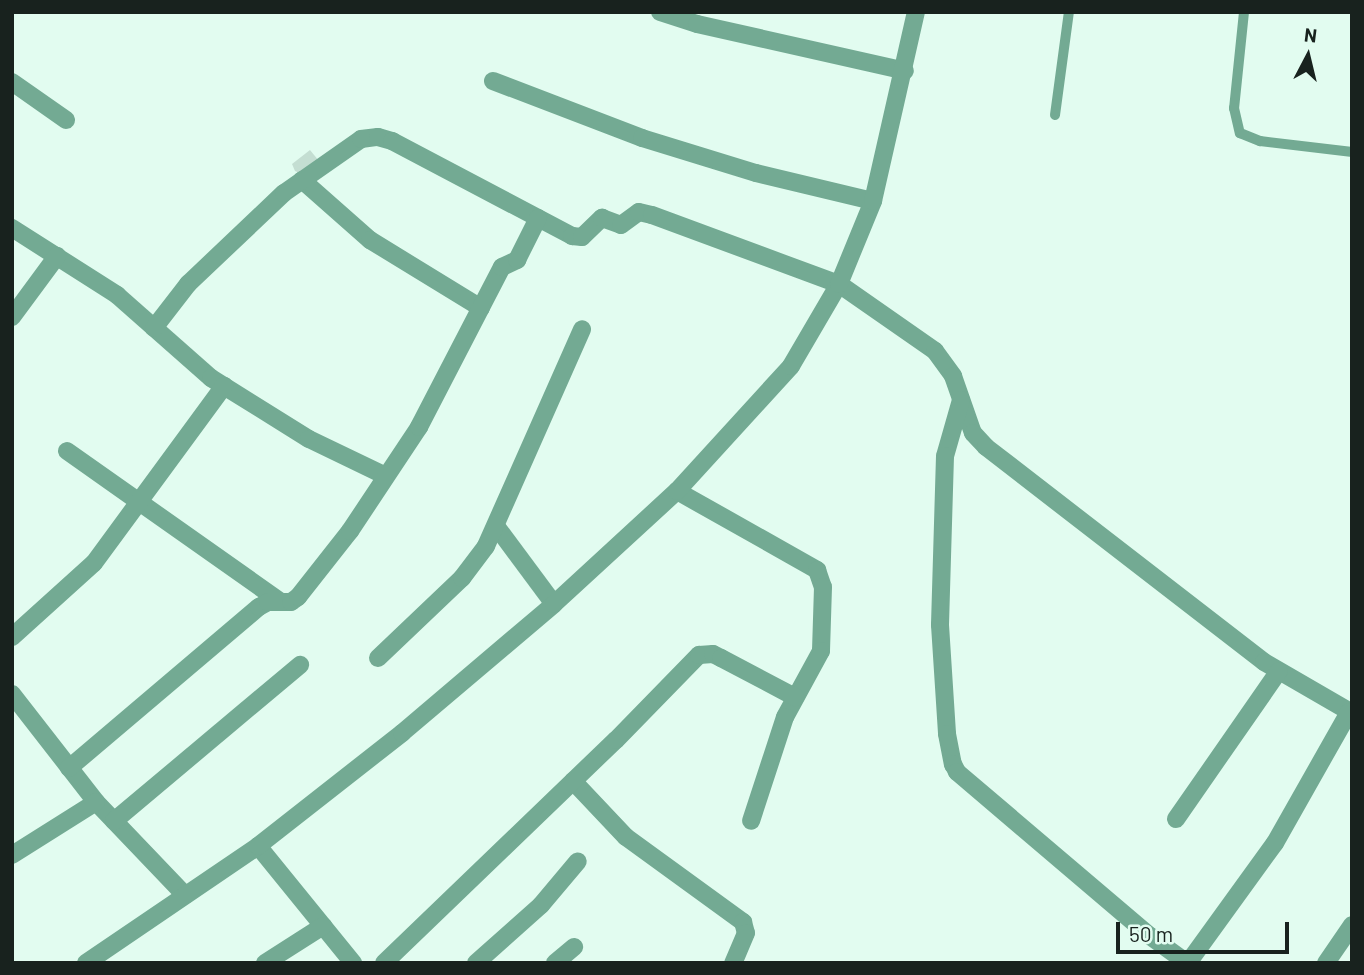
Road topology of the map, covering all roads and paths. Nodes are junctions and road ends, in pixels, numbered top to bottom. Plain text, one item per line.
1 (660, 12) edge
2 (916, 12) edge
3 (1069, 12) edge
4 (1244, 12) edge
5 (905, 71) junction
6 (493, 81) dead end
7 (12, 82) edge
8 (1055, 115) dead end
9 (66, 120) dead end
10 (1352, 152) edge
11 (302, 180) junction
12 (873, 201) junction
13 (538, 218) junction
14 (12, 228) edge
15 (57, 256) junction
16 (839, 284) junction
17 (481, 308) junction
18 (12, 317) edge
19 (155, 328) junction
20 (582, 329) dead end
21 (225, 386) junction
22 (961, 399) junction
23 (67, 451) dead end
24 (386, 476) junction
25 (677, 491) junction
26 (138, 500) junction
27 (496, 526) junction
28 (281, 602) junction
29 (554, 604) junction
30 (12, 637) edge
31 (378, 658) dead end
32 (300, 665) dead end
33 (1279, 671) junction
34 (12, 694) edge
35 (795, 697) junction
36 (1350, 713) edge
37 (69, 768) junction
38 (573, 782) junction
39 (96, 802) junction
40 (1176, 819) dead end
41 (114, 821) junction
42 (751, 821) dead end
43 (258, 846) junction
44 (12, 855) edge
45 (578, 861) dead end
46 (185, 895) junction
47 (1352, 925) edge
48 (323, 926) junction
49 (574, 947) dead end
50 (86, 963) edge
51 (265, 963) edge
52 (353, 963) edge
53 (384, 963) edge
54 (476, 963) edge
55 (555, 963) edge
56 (733, 963) edge
57 (1187, 963) edge
58 (1326, 963) edge

1 - 5 street
2 - 5 street
3 - 8 lane
4 - 10 lane
5 - 12 street
6 - 12 street
7 - 9 street
11 - 13 street
11 - 17 street
11 - 19 street
12 - 16 street
13 - 16 street
13 - 17 street
14 - 15 street
15 - 18 street
15 - 19 street
16 - 22 street
16 - 25 street
17 - 24 street
19 - 21 street
20 - 27 street
21 - 24 street
21 - 26 street
22 - 33 street
22 - 57 street
23 - 26 street
24 - 28 street
25 - 29 street
25 - 35 street
26 - 28 street
26 - 30 street
27 - 29 street
27 - 31 street
28 - 37 street
29 - 43 street
32 - 41 street
33 - 36 street
33 - 40 street
34 - 37 street
35 - 38 street
35 - 42 street
36 - 57 street
37 - 39 street
38 - 53 street
38 - 56 street
39 - 41 street
39 - 44 street
41 - 46 street
43 - 46 street
43 - 48 street
45 - 54 street
46 - 50 street
47 - 58 street
48 - 51 street
48 - 52 street
49 - 55 street

